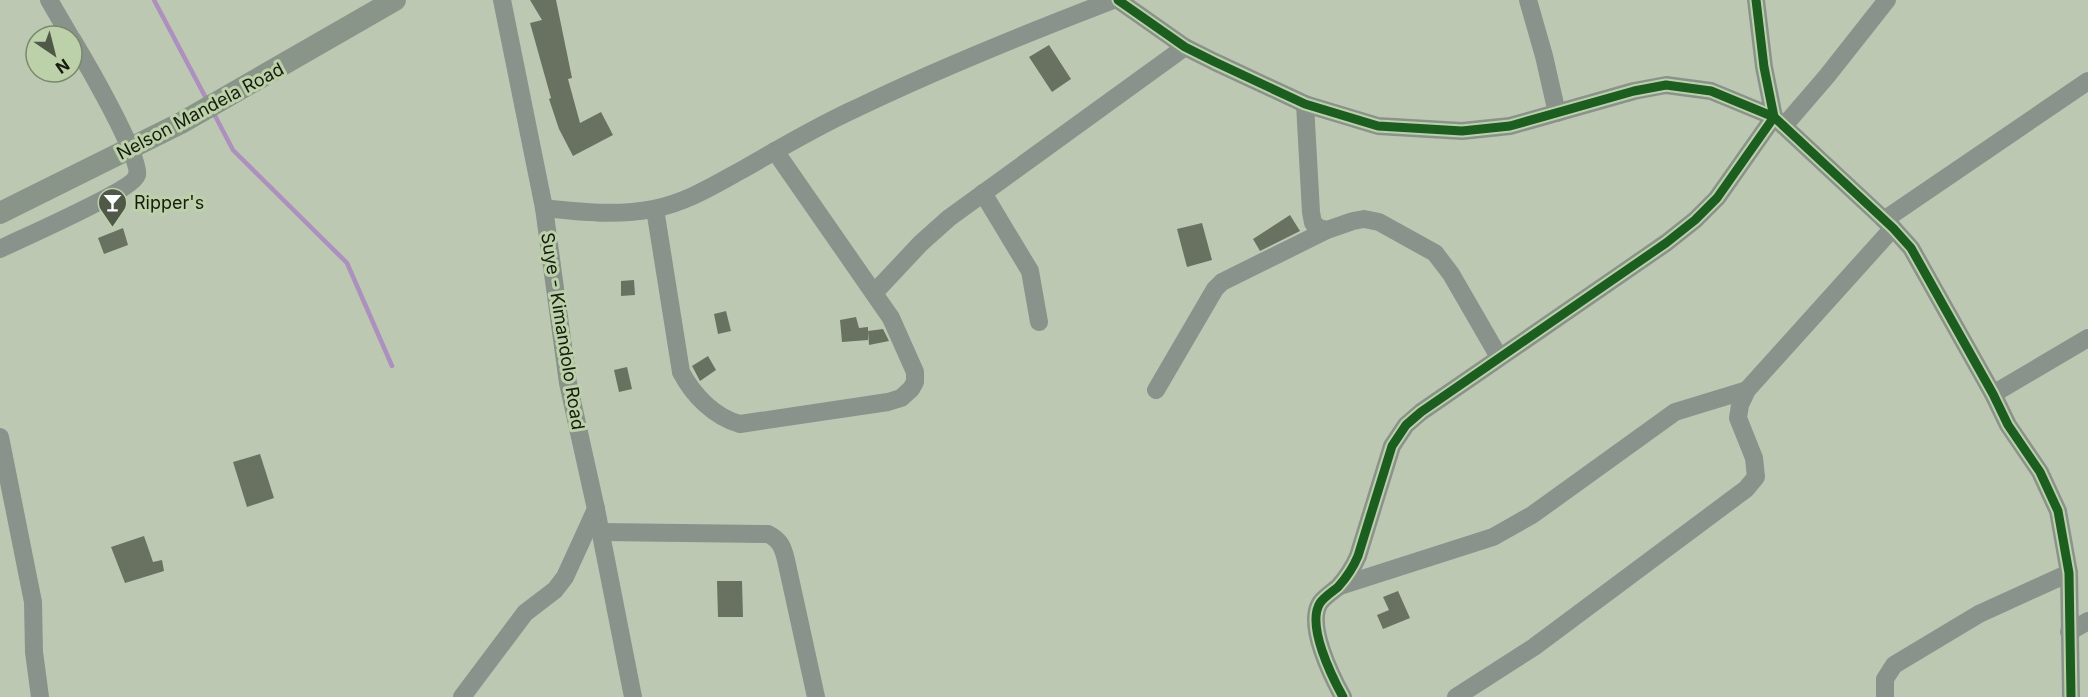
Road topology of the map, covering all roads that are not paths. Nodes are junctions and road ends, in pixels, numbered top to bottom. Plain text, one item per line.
1 (49, 0) edge
2 (395, 0) edge
3 (502, 0) edge
4 (1113, 0) edge
5 (1119, 0) edge
6 (1528, 0) edge
7 (1756, 0) edge
8 (1887, 0) edge
9 (63, 24) edge
10 (1185, 47) junction
11 (84, 61) edge
12 (2088, 81) edge
13 (1305, 104) junction
14 (1557, 113) junction
15 (1779, 122) junction
16 (131, 148) junction
17 (775, 151) junction
18 (984, 193) junction
19 (544, 208) junction
20 (655, 209) junction
21 (0, 213) edge
22 (1888, 224) junction
23 (1327, 230) junction
24 (0, 249) edge
25 (874, 293) junction
26 (1039, 322) dead end
27 (2088, 338) edge
28 (1499, 357) junction
29 (1156, 390) dead end
30 (1747, 390) junction
31 (1993, 394) junction
32 (0, 437) edge
33 (596, 510) junction
34 (600, 532) junction
35 (2069, 573) junction
36 (1338, 587) junction
37 (2088, 621) edge
38 (2069, 632) junction
39 (40, 697) edge
40 (462, 697) edge
41 (633, 697) edge
42 (816, 697) edge
43 (1343, 697) edge
44 (1456, 697) edge
45 (1885, 697) edge
46 (2071, 697) edge

1 - 9 street
2 - 16 main road, Nelson Mandela Road
3 - 19 street, Suye - Kimandolo Road
4 - 17 street
5 - 10 street
6 - 14 street
7 - 15 street
8 - 15 street
10 - 13 street
10 - 18 street
11 - 16 street
12 - 22 street
13 - 14 street
13 - 23 street
14 - 15 street
15 - 22 street
15 - 28 street
16 - 21 main road, Nelson Mandela Road
16 - 24 street
17 - 20 street
17 - 25 street
18 - 25 street
18 - 26 street
19 - 20 street
19 - 33 street, Suye - Kimandolo Road
20 - 25 street
22 - 30 street
22 - 31 street
23 - 28 street
23 - 29 street
27 - 31 street
28 - 36 street
30 - 36 street
30 - 44 street
31 - 35 street
32 - 39 street
33 - 34 street, Suye - Kimandolo Road
33 - 40 street
34 - 41 street, Suye - Kimandolo Road
34 - 42 street
35 - 38 street
35 - 45 street
36 - 43 street
37 - 38 street
38 - 46 street

